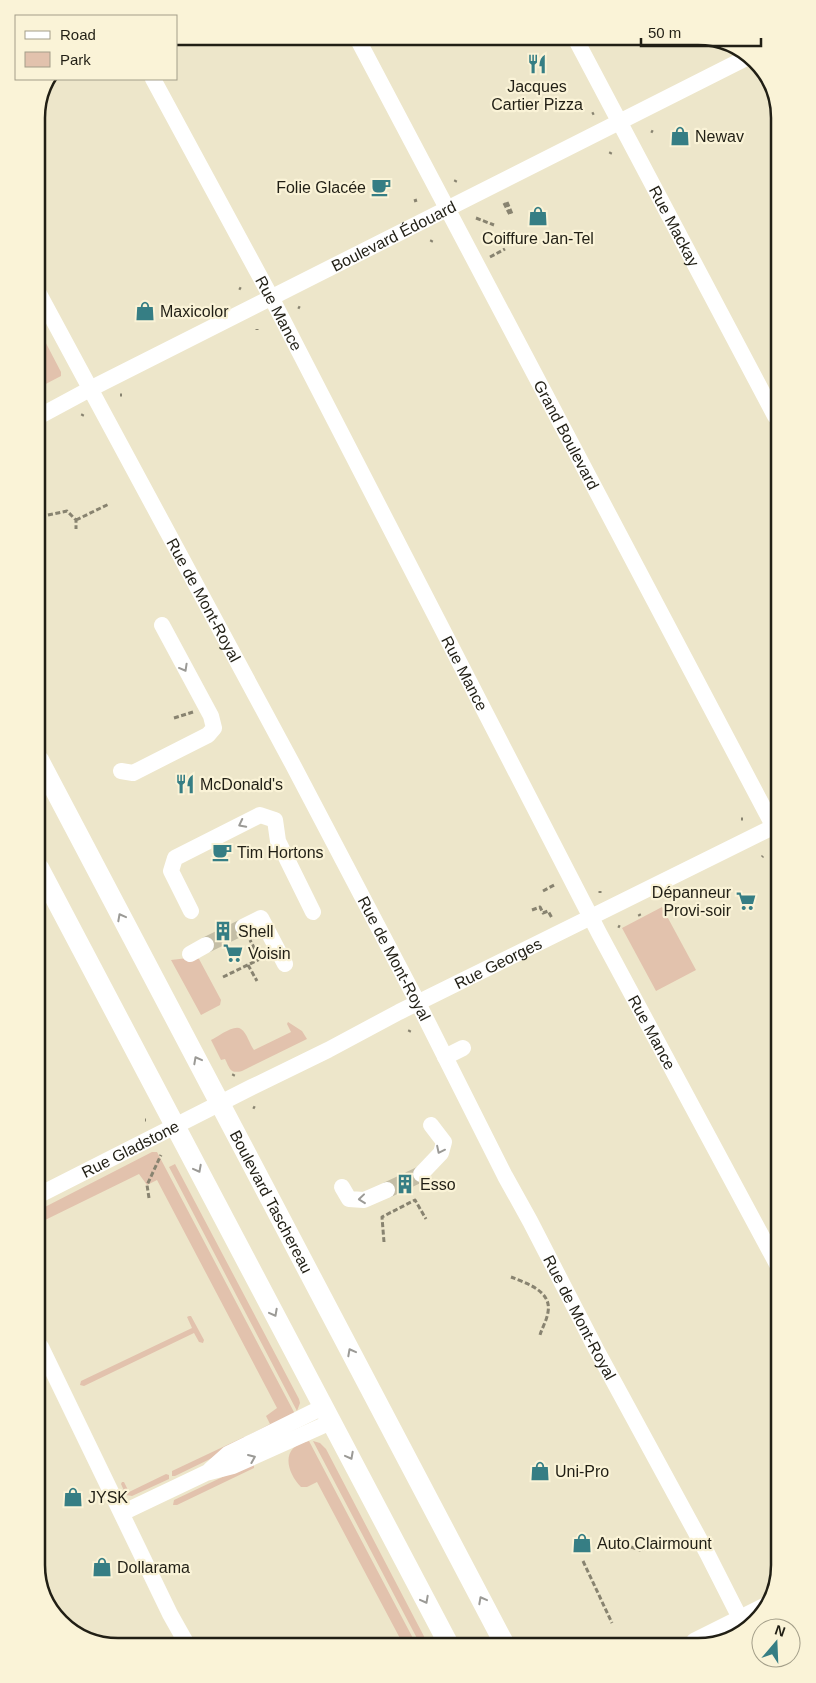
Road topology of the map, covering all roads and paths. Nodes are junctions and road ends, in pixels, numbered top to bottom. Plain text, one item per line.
1 (361, 45) edge
2 (579, 45) edge
3 (743, 60) edge
4 (154, 80) edge
5 (618, 122) junction
6 (505, 202) dead end
7 (447, 209) junction
8 (511, 214) dead end
9 (476, 218) dead end
10 (494, 225) dead end
11 (505, 249) dead end
12 (489, 258) dead end
13 (271, 297) junction
14 (45, 305) edge
15 (90, 389) junction
16 (771, 409) edge
17 (45, 413) edge
18 (109, 504) dead end
19 (48, 515) dead end
20 (76, 520) junction
21 (76, 529) dead end
22 (162, 625) dead end
23 (45, 771) edge
24 (120, 771) dead end
25 (771, 819) edge
26 (771, 830) edge
27 (45, 879) edge
28 (556, 884) dead end
29 (543, 891) dead end
30 (532, 910) dead end
31 (191, 911) dead end
32 (313, 912) dead end
33 (591, 917) junction
34 (552, 918) dead end
35 (244, 930) joint
36 (206, 945) tunnel mouth
37 (190, 954) dead end
38 (285, 964) dead end
39 (248, 965) junction
40 (223, 977) dead end
41 (257, 981) dead end
42 (418, 1003) junction
43 (463, 1048) dead end
44 (445, 1057) junction
45 (220, 1103) junction
46 (431, 1125) dead end
47 (175, 1126) junction
48 (161, 1155) dead end
49 (421, 1174) tunnel mouth
50 (342, 1187) dead end
51 (387, 1190) tunnel mouth
52 (45, 1192) edge
53 (149, 1198) dead end
54 (426, 1219) dead end
55 (384, 1242) dead end
56 (771, 1255) edge
57 (511, 1277) dead end
58 (540, 1335) dead end
59 (45, 1355) edge
60 (327, 1414) junction
61 (122, 1513) junction
62 (650, 1544) dead end
63 (631, 1547) dead end
64 (583, 1561) dead end
65 (612, 1623) dead end
66 (743, 1623) edge
67 (184, 1638) edge
68 (445, 1638) edge
69 (501, 1638) edge
70 (703, 1638) edge

1 - 7 street, Grand Boulevard
2 - 5 street, Rue Mackay
3 - 5 street, Boulevard Édouard
4 - 13 street, Rue Mance
5 - 7 street, Boulevard Édouard
5 - 16 street, Rue Mackay
6 - 8 path
7 - 13 street, Boulevard Édouard
7 - 25 street, Grand Boulevard
9 - 10 path
11 - 12 path
13 - 15 street, Boulevard Édouard
13 - 33 street, Rue Mance
14 - 15 street, Rue de Mont-Royal
15 - 17 street, Boulevard Édouard
15 - 42 street, Rue de Mont-Royal
18 - 20 path
19 - 20 path
20 - 21 path
22 -> 24 street
45 -> 23 main road, Boulevard Taschereau
26 - 33 street, Rue Georges
27 - 47 main road
28 - 29 path
30 - 34 path
32 -> 31 street
33 - 42 street, Rue Georges
33 - 56 street, Rue Mance
35 - 38 street
35 - 39 path
36 - 37 street
39 - 40 path
39 - 41 path
42 - 44 street, Rue de Mont-Royal
42 - 45 street, Rue Georges
43 - 44 street
44 - 66 street, Rue de Mont-Royal
45 - 47 street, Rue Gladstone
69 -> 45 main road, Boulevard Taschereau
46 -> 49 street
47 - 52 street, Rue Gladstone
47 -> 60 main road
48 - 53 path
51 -> 50 street
54 - 55 path
57 - 58 path
59 - 61 street
60 - 61 street
60 -> 68 main road
61 - 67 street
62 - 63 path
64 - 65 path
66 - 70 street

